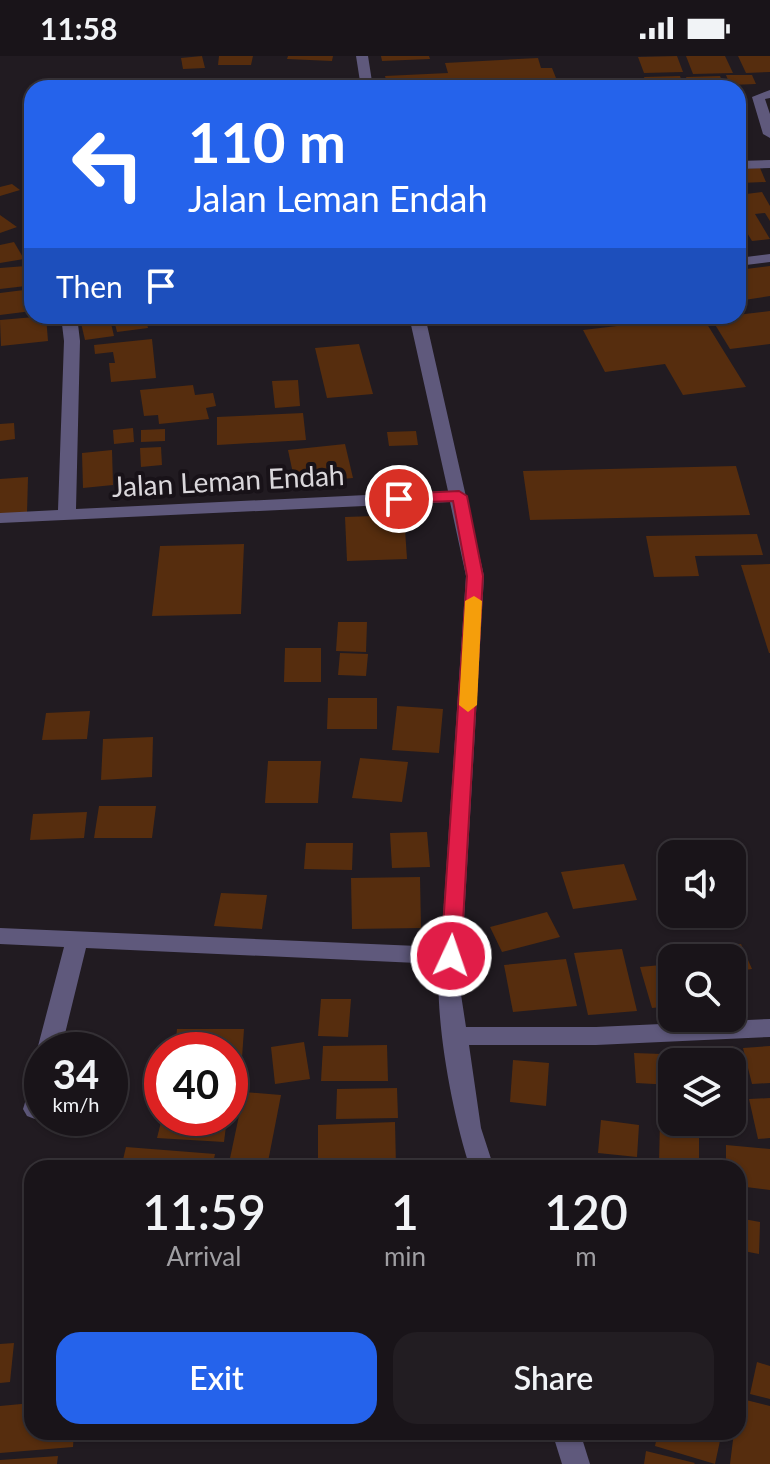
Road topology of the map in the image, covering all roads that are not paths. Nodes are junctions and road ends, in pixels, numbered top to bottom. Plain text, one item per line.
1 (362, 56) edge
2 (366, 80) edge
3 (770, 94) edge
4 (770, 134) edge
5 (770, 164) edge
6 (746, 165) edge
7 (770, 258) edge
8 (746, 261) edge
9 (70, 324) edge
10 (419, 324) edge
11 (459, 496) junction
12 (67, 514) junction
13 (0, 518) edge
14 (0, 936) edge
15 (77, 939) junction
16 (451, 956) junction
17 (770, 1028) edge
18 (54, 1032) edge
19 (454, 1036) junction
20 (479, 1160) edge
21 (568, 1440) edge
22 (576, 1464) edge

1 - 2 street
3 - 4 street
5 - 6 street
7 - 8 street
9 - 12 street
10 - 11 street
11 - 12 street, Jalan Leman Endah
11 - 16 street
12 - 13 street, Jalan Leman Endah
14 - 15 street
15 - 16 street
15 - 18 street
16 - 19 street
17 - 19 street
19 - 20 street
21 - 22 street

